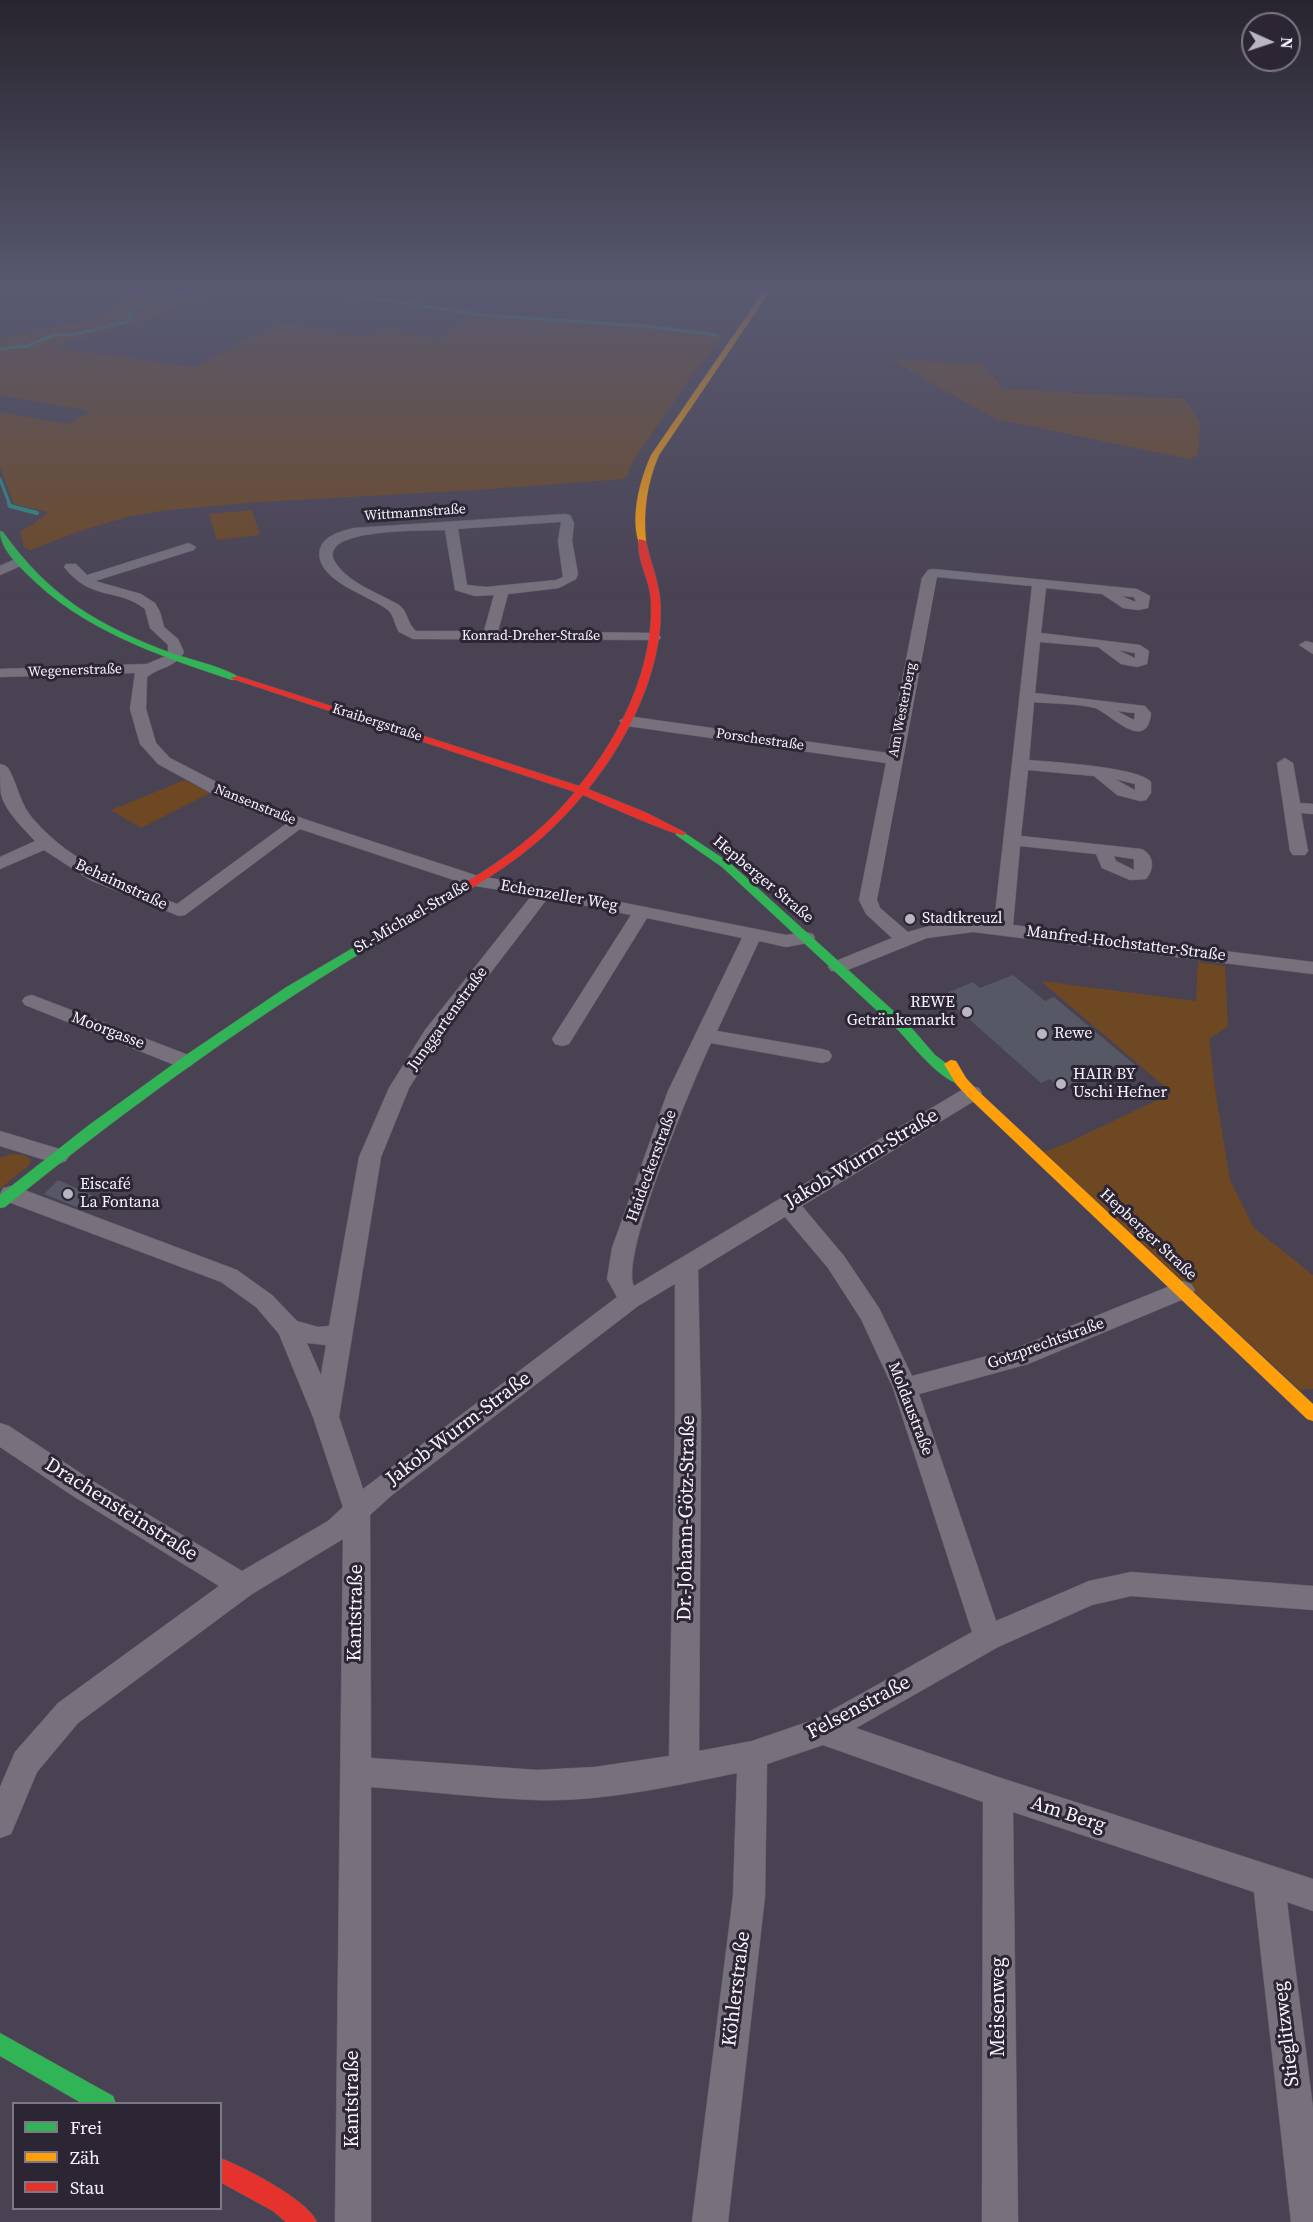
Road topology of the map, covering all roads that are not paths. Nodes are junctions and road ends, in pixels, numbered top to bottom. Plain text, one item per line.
1 (697, 395) edge
2 (451, 526) junction
3 (0, 534) edge
4 (189, 547) dead end
5 (18, 562) junction
6 (71, 567) dead end
7 (0, 571) edge
8 (86, 580) junction
9 (1039, 584) junction
10 (502, 590) junction
11 (1106, 590) dead end
12 (408, 634) joint
13 (490, 636) junction
14 (654, 637) junction
15 (1032, 637) junction
16 (1313, 641) edge
17 (1104, 645) dead end
18 (1313, 650) edge
19 (174, 658) junction
20 (149, 668) junction
21 (0, 673) edge
22 (1028, 698) junction
23 (1102, 705) dead end
24 (627, 721) junction
25 (893, 759) junction
26 (1285, 763) dead end
27 (1020, 764) junction
28 (1100, 773) dead end
29 (1, 776) edge
30 (580, 790) junction
31 (1292, 807) junction
32 (1313, 809) edge
33 (298, 823) junction
34 (1012, 840) junction
35 (45, 843) junction
36 (1104, 850) dead end
37 (1299, 851) dead end
38 (0, 864) edge
39 (475, 881) junction
40 (544, 892) junction
41 (642, 912) junction
42 (1004, 928) junction
43 (753, 935) junction
44 (806, 938) junction
45 (904, 938) junction
46 (838, 967) junction
47 (1313, 968) edge
48 (32, 1001) dead end
49 (704, 1035) junction
50 (562, 1039) dead end
51 (822, 1056) dead end
52 (184, 1061) junction
53 (967, 1087) junction
54 (1, 1140) edge
55 (58, 1156) junction
56 (6, 1199) edge
57 (787, 1204) junction
58 (686, 1267) junction
59 (1183, 1290) junction
60 (630, 1300) junction
61 (289, 1329) junction
62 (341, 1334) junction
63 (905, 1388) junction
64 (1313, 1414) edge
65 (326, 1417) junction
66 (0, 1433) edge
67 (357, 1510) junction
68 (242, 1585) junction
69 (1313, 1598) edge
70 (988, 1638) junction
71 (823, 1731) junction
72 (752, 1755) junction
73 (684, 1769) junction
74 (354, 1771) junction
75 (998, 1792) junction
76 (0, 1823) edge
77 (1269, 1881) junction
78 (1313, 1895) edge
79 (0, 2044) edge
80 (103, 2102) edge
81 (222, 2170) edge
82 (305, 2222) edge
83 (352, 2222) edge
84 (710, 2222) edge
85 (1000, 2222) edge
86 (1309, 2222) edge

1 - 14 street, St.-Michael-Straße
2 - 10 street
2 - 10 street, Wittmannstraße
2 - 12 street, Wittmannstraße
3 - 5 street, Kraibergstraße
4 - 8 street
5 - 7 street
5 - 19 street, Kraibergstraße
6 - 8 street
8 - 19 street
9 - 11 street
9 - 15 street
9 - 25 street, Am Westerberg
10 - 13 street
12 - 13 street, Konrad-Dreher-Straße
13 - 14 street, Konrad-Dreher-Straße
14 - 24 street, St.-Michael-Straße
15 - 17 street
15 - 22 street
16 - 18 street
19 - 20 street
19 - 30 street, Kraibergstraße
20 - 21 street, Wegenerstraße
20 - 33 street, Nansenstraße
22 - 23 street
22 - 27 street
24 - 25 street, Porschestraße
24 - 30 street, St.-Michael-Straße
25 - 45 street, Am Westerberg
26 - 31 street
27 - 28 street
27 - 34 street
29 - 35 street, Behaimstraße
30 - 39 street, St.-Michael-Straße
30 - 44 street, Hepberger Straße
31 - 32 street
31 - 37 street
33 - 35 street, Behaimstraße
33 - 39 street, Nansenstraße
34 - 36 street
34 - 42 street
35 - 38 street
39 - 40 street, Echenzeller Weg
39 - 52 street, St.-Michael-Straße
40 - 41 street, Echenzeller Weg
40 - 62 street, Junggartenstraße
41 - 43 street, Echenzeller Weg
41 - 50 street, Echenzeller Weg
42 - 45 street, Manfred-Hochstatter-Straße
42 - 47 street, Manfred-Hochstatter-Straße
43 - 44 street, Echenzeller Weg
43 - 49 street, Haideckerstraße
44 - 46 street, Hepberger Straße
45 - 46 street, Manfred-Hochstatter-Straße
46 - 53 street, Hepberger Straße
48 - 52 street, Moorgasse
49 - 51 street
49 - 60 street, Haideckerstraße
52 - 55 street, St.-Michael-Straße
53 - 57 street, Jakob-Wurm-Straße
53 - 59 street, Hepberger Straße
54 - 55 street
55 - 56 street, St.-Michael-Straße
56 - 61 street, Kantstraße
57 - 58 street, Jakob-Wurm-Straße
57 - 63 street, Moldaustraße
58 - 60 street, Jakob-Wurm-Straße
58 - 73 street, Dr.-Johann-Götz-Straße
59 - 63 street, Gotzprechtstraße
59 - 64 street, Hepberger Straße
60 - 67 street, Jakob-Wurm-Straße
61 - 62 street
61 - 65 street, Kantstraße
62 - 65 street, Junggartenstraße
63 - 70 street, Moldaustraße
65 - 67 street, Kantstraße
66 - 68 street, Drachensteinstraße
67 - 68 street, Jakob-Wurm-Straße
67 - 74 street, Kantstraße
68 - 76 street, Jakob-Wurm-Straße
69 - 70 street, Felsenstraße
70 - 71 street, Felsenstraße
71 - 72 street, Felsenstraße
71 - 75 street, Am Berg
72 - 73 street, Felsenstraße
72 - 84 street, Köhlerstraße
73 - 74 street, Felsenstraße
74 - 83 street, Kantstraße
75 - 77 street, Am Berg
75 - 85 street, Meisenweg
77 - 78 street, Am Berg
77 - 86 street, Stieglitzweg
79 - 80 street
81 - 82 street

